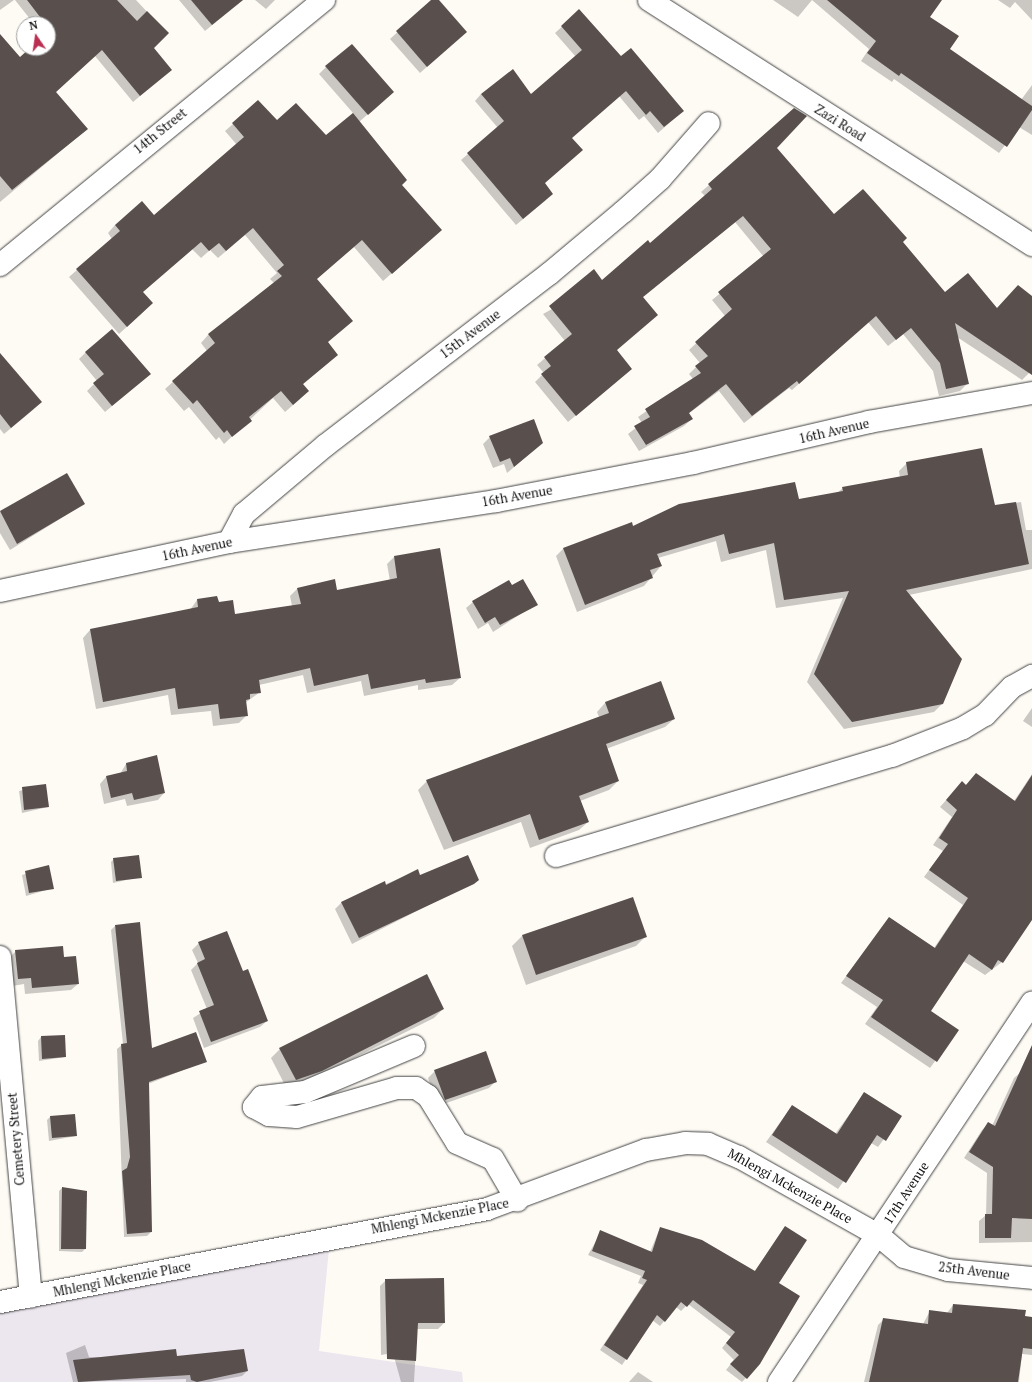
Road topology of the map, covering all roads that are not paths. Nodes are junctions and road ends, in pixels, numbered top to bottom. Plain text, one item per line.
1 (324, 0) edge
2 (649, 0) edge
3 (709, 123) dead end
4 (1032, 245) edge
5 (0, 265) edge
6 (1032, 393) edge
7 (229, 542) junction
8 (0, 591) edge
9 (1032, 676) edge
10 (556, 856) dead end
11 (0, 957) edge
12 (1032, 1003) edge
13 (414, 1046) dead end
14 (517, 1200) junction
15 (878, 1235) junction
16 (1032, 1278) edge
17 (31, 1297) junction
18 (0, 1302) edge
19 (779, 1382) edge

1 - 5 street, 14th Street
2 - 4 street, Zazi Road
3 - 7 street, 15th Avenue
6 - 7 street, 16th Avenue
7 - 8 street, 16th Avenue
9 - 10 street
11 - 17 street, Cemetery Street
12 - 15 street, 17th Avenue
13 - 14 street
14 - 15 street, Mhlengi Mckenzie Place
14 - 17 street, Mhlengi Mckenzie Place
15 - 16 street, 25th Avenue
15 - 19 street, 17th Avenue
17 - 18 street, Mhlengi Mckenzie Place

